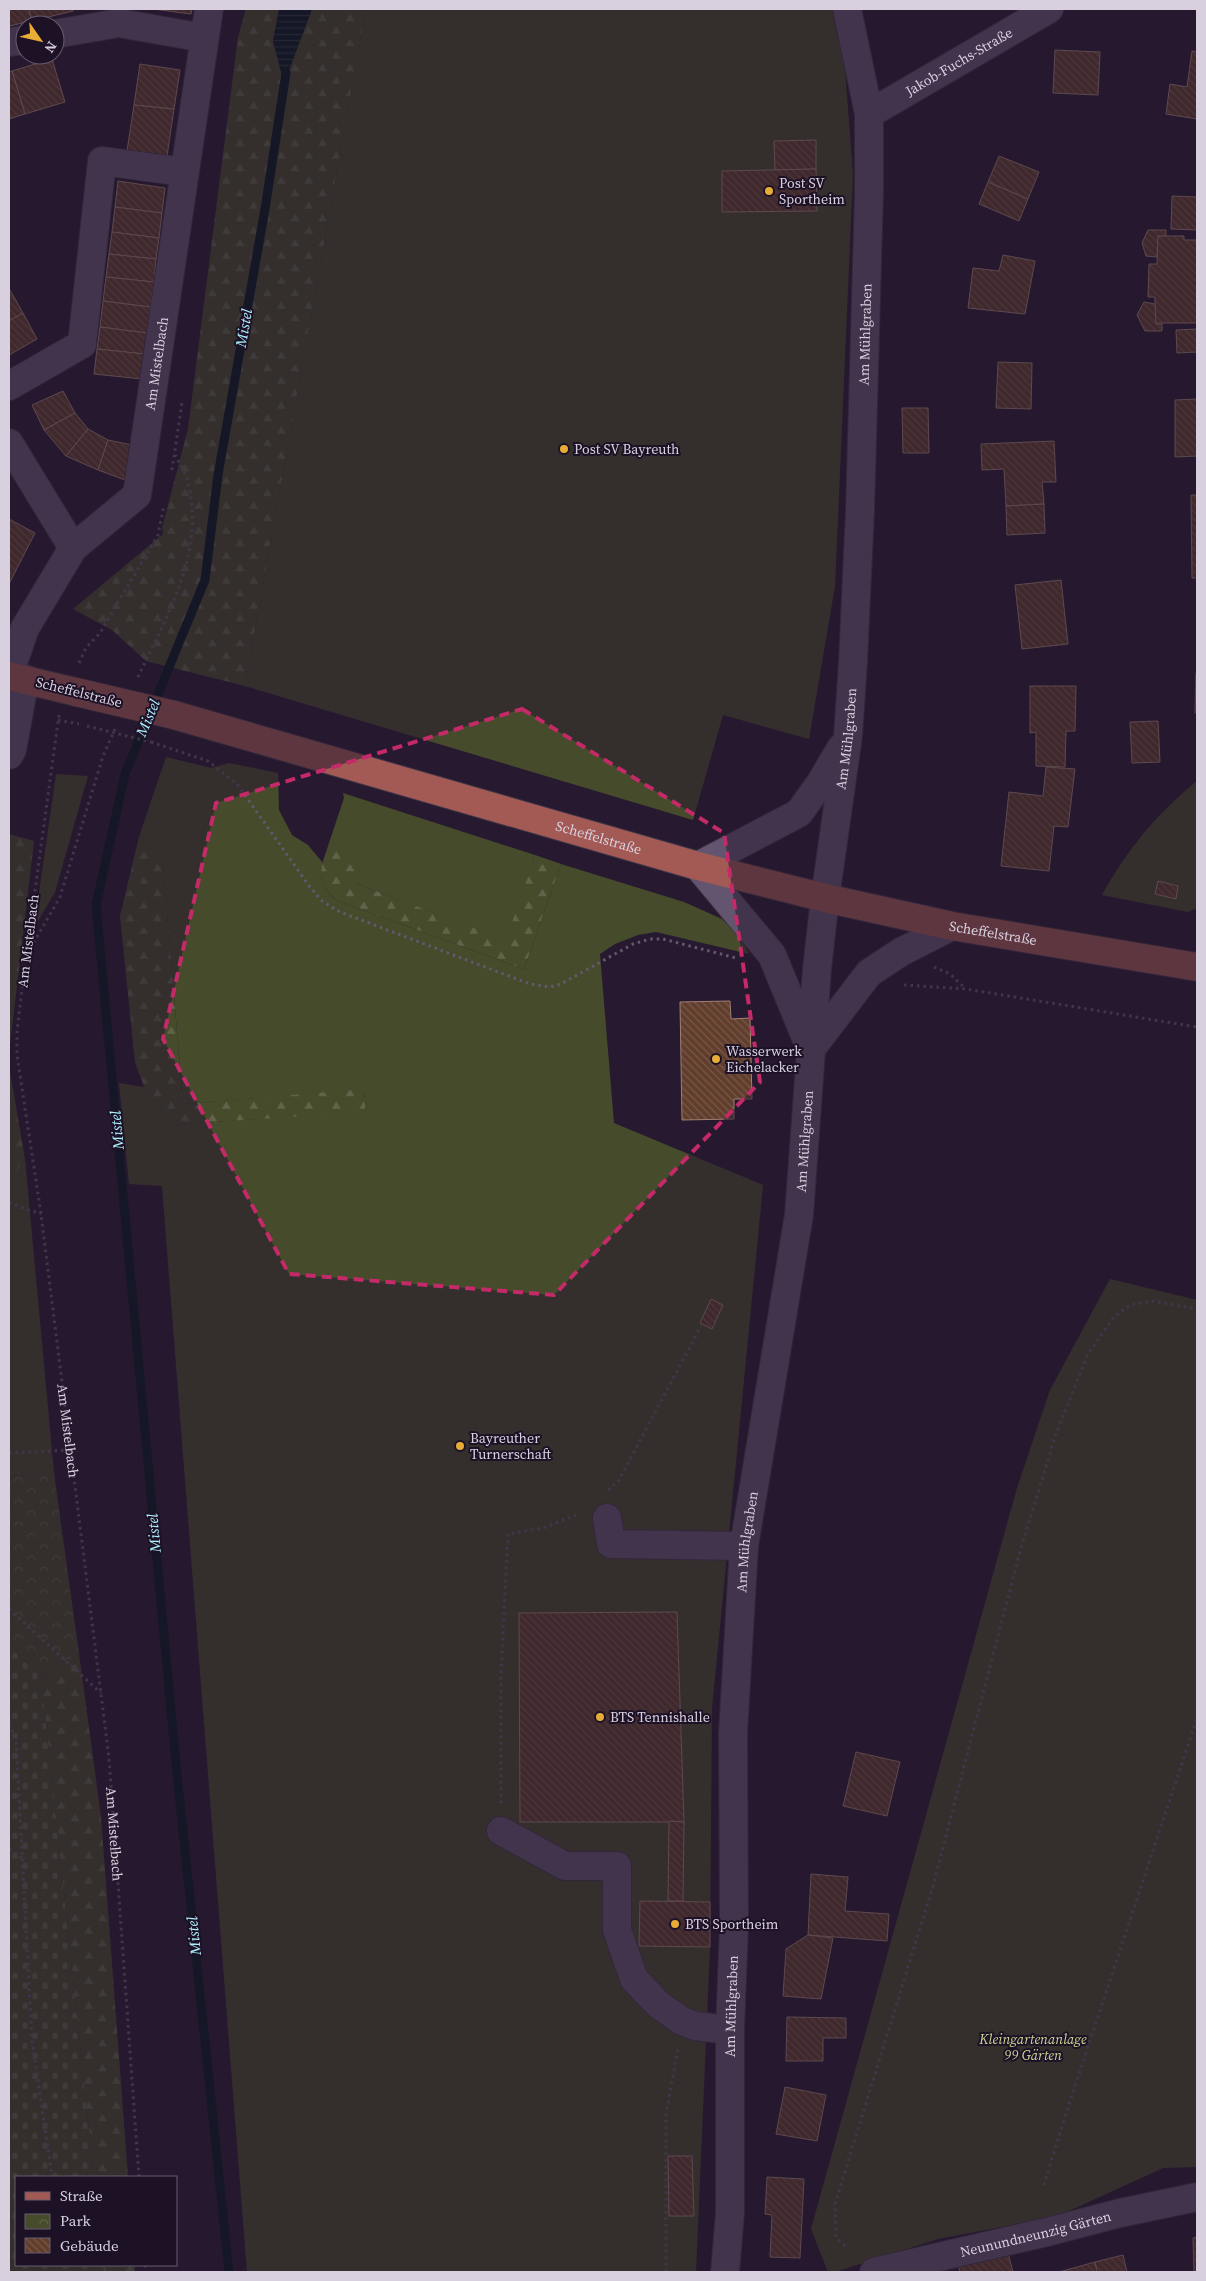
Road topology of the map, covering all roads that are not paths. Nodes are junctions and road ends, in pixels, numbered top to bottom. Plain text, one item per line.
1 (209, 9) edge
2 (847, 9) edge
3 (1049, 9) edge
4 (1015, 18) edge
5 (65, 32) edge
6 (204, 38) junction
7 (869, 114) junction
8 (184, 172) junction
9 (9, 386) edge
10 (9, 442) edge
11 (73, 548) junction
12 (14, 677) edge
13 (848, 736) junction
14 (9, 755) edge
15 (698, 866) junction
16 (825, 898) junction
17 (952, 926) junction
18 (1197, 967) edge
19 (811, 1049) junction
20 (598, 1509) road end
21 (744, 1546) junction
22 (501, 1831) road end
23 (730, 2030) junction
24 (1197, 2196) edge
25 (724, 2272) edge
26 (874, 2272) edge

1 - 6 street, Am Mistelbach
2 - 7 street, Am Mühlgraben
3 - 4 street, Jakob-Fuchs-Straße
4 - 7 street, Jakob-Fuchs-Straße
5 - 6 street
6 - 8 street, Am Mistelbach
7 - 13 street, Am Mühlgraben
8 - 9 street
8 - 11 street, Am Mistelbach
10 - 11 street
11 - 12 street, Am Mistelbach
12 - 14 street, Am Mistelbach
12 - 15 main road, Scheffelstraße, bridge
13 - 15 street
13 - 16 street, Am Mühlgraben
15 - 16 main road, Scheffelstraße
15 - 19 street
16 - 17 main road, Scheffelstraße
16 - 19 street, Am Mühlgraben
17 - 18 main road, Scheffelstraße
17 - 19 street
19 - 21 street, Am Mühlgraben
20 - 21 street
21 - 23 street, Am Mühlgraben
22 - 23 street
23 - 25 street, Am Mühlgraben
24 - 26 street, Neunundneunzig Gärten

